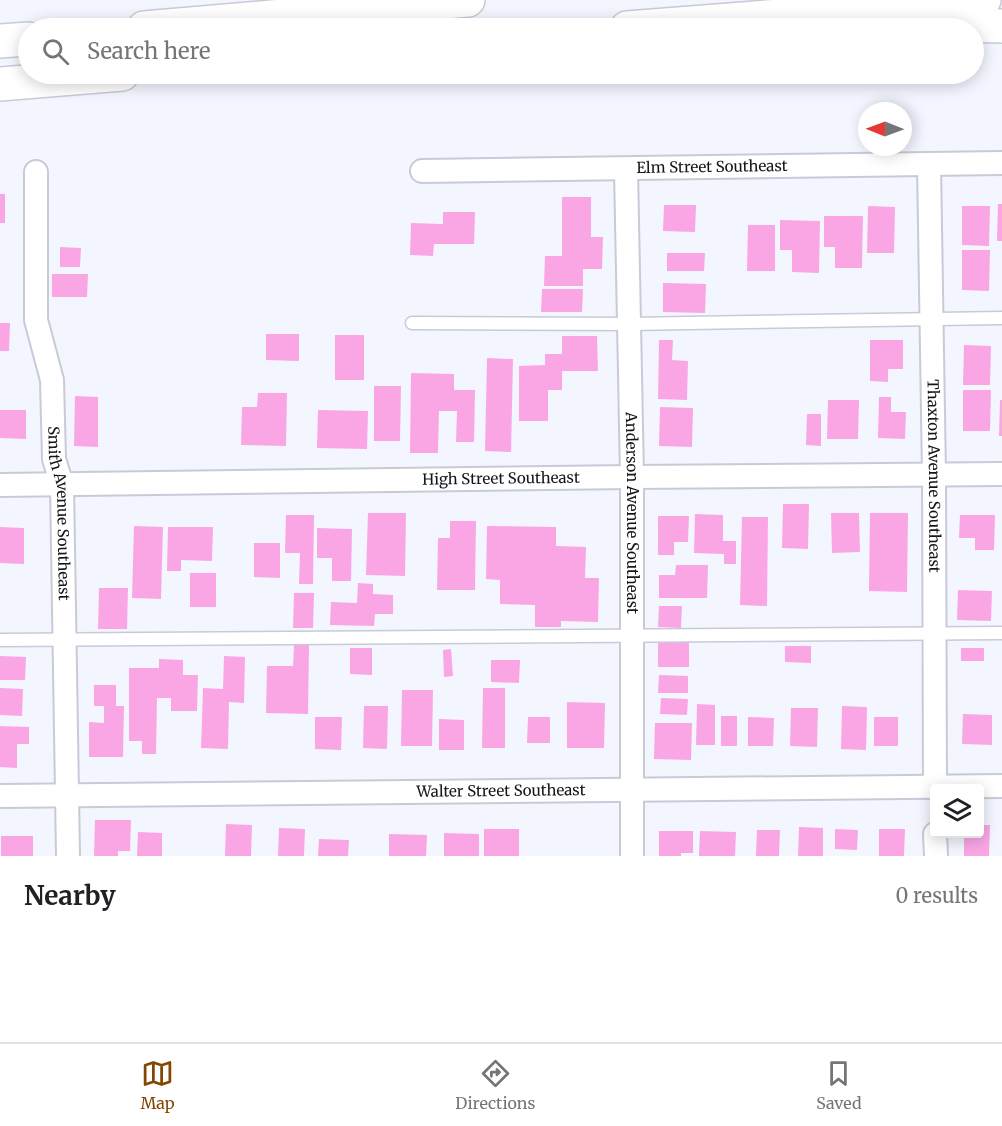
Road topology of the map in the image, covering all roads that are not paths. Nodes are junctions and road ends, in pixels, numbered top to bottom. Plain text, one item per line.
1 (468, 0) edge
2 (984, 0) edge
3 (260, 18) edge
4 (750, 18) edge
5 (984, 26) edge
6 (1002, 26) edge
7 (18, 40) edge
8 (0, 41) edge
9 (18, 83) edge
10 (0, 84) edge
11 (1002, 163) edge
12 (930, 164) junction
13 (626, 169) junction
14 (422, 171) dead end
15 (36, 172) dead end
16 (932, 318) junction
17 (1002, 318) edge
18 (412, 323) dead end
19 (629, 324) junction
20 (1002, 474) edge
21 (934, 475) junction
22 (632, 477) junction
23 (0, 485) edge
24 (62, 485) junction
25 (934, 633) junction
26 (1002, 633) edge
27 (632, 636) junction
28 (64, 639) junction
29 (0, 640) edge
30 (935, 784) edge
31 (984, 786) edge
32 (1002, 786) edge
33 (930, 787) edge
34 (632, 789) junction
35 (68, 795) junction
36 (0, 796) edge
37 (935, 838) edge
38 (68, 856) edge
39 (632, 856) edge
40 (936, 856) edge

1 - 3 highway
2 - 4 highway
5 - 6 highway
7 - 8 highway
9 - 10 highway
11 - 12 street, Elm Street Southeast
12 - 13 street, Elm Street Southeast
12 - 16 street, Thaxton Avenue Southeast
13 - 14 street, Elm Street Southeast
13 - 19 street, Anderson Avenue Southeast
15 - 24 street, Smith Avenue Southeast
16 - 17 lane
16 - 19 lane
16 - 21 street, Thaxton Avenue Southeast
18 - 19 lane
19 - 22 street, Anderson Avenue Southeast
20 - 21 street, High Street Southeast
21 - 22 street, High Street Southeast
21 - 25 street, Thaxton Avenue Southeast
22 - 24 street, High Street Southeast
22 - 27 street, Anderson Avenue Southeast
23 - 24 street, High Street Southeast
24 - 28 street, Smith Avenue Southeast
25 - 26 lane
25 - 27 lane
25 - 30 street, Thaxton Avenue Southeast
27 - 28 lane
27 - 34 street, Anderson Avenue Southeast
28 - 29 lane
28 - 35 street, Smith Avenue Southeast
31 - 32 street, Walter Street Southeast
33 - 34 street, Walter Street Southeast
34 - 35 street, Walter Street Southeast
34 - 39 street, Anderson Avenue Southeast
35 - 36 street, Walter Street Southeast
35 - 38 street, Smith Avenue Southeast
37 - 40 street

